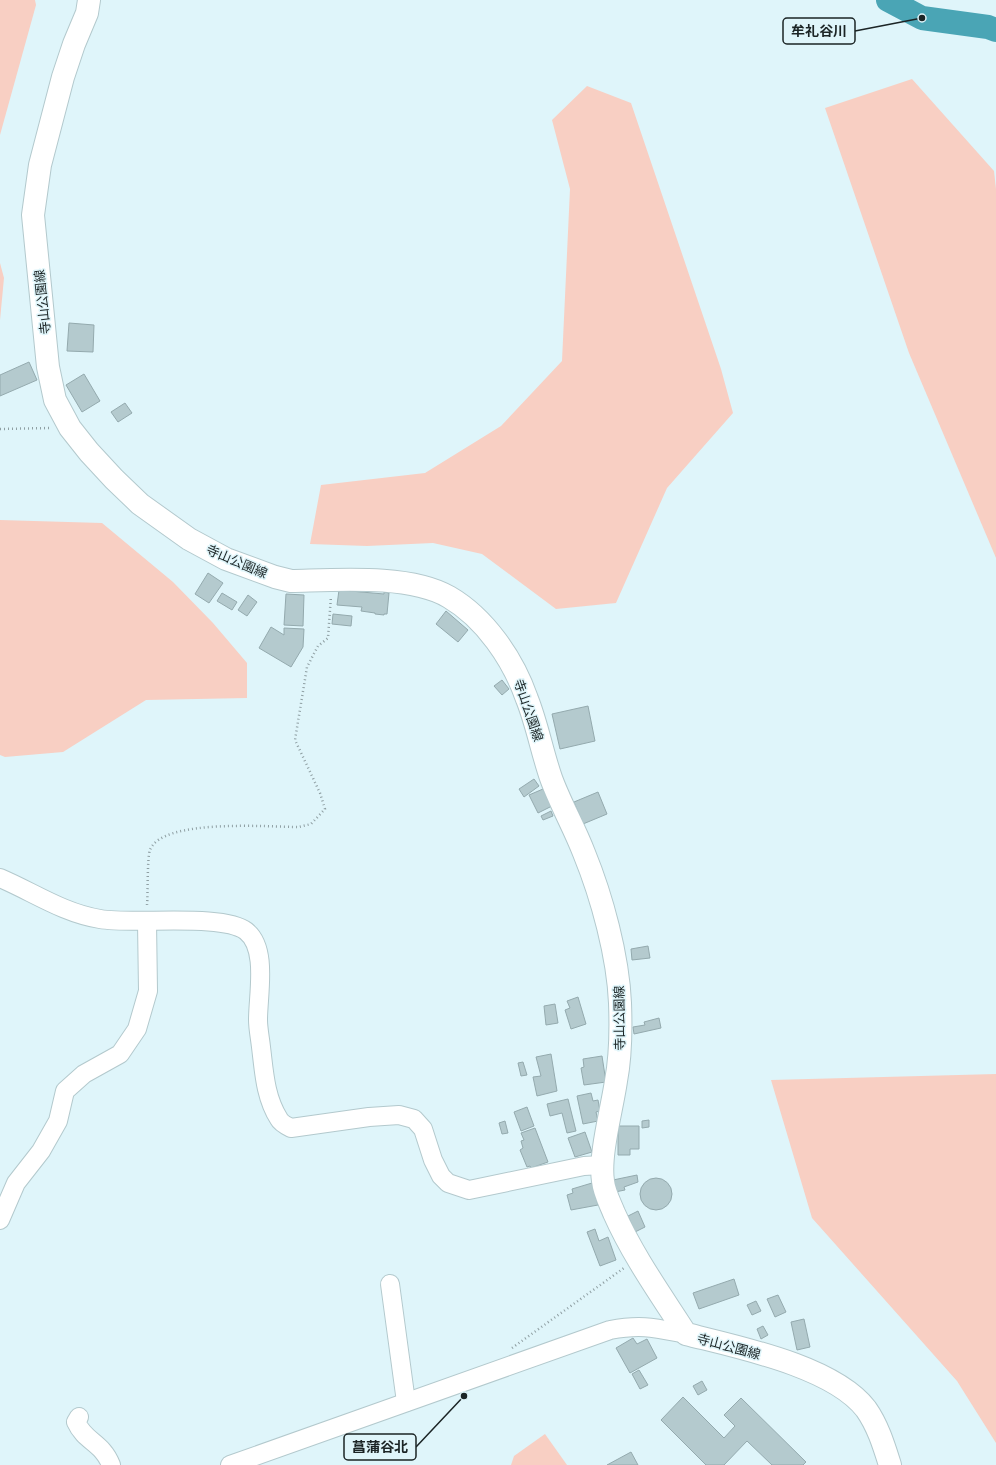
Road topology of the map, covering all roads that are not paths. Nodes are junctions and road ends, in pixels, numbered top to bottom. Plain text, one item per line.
1 (89, 0) edge
2 (0, 878) edge
3 (147, 922) junction
4 (602, 1165) junction
5 (0, 1220) edge
6 (390, 1284) dead end
7 (686, 1334) junction
8 (406, 1402) junction
9 (79, 1417) dead end
10 (261, 1460) edge
11 (111, 1465) edge
12 (230, 1465) edge
13 (890, 1465) edge

1 - 4 main road, 寺山公園線
2 - 3 street
3 - 4 street
3 - 5 street
4 - 7 main road, 寺山公園線
6 - 8 street
7 - 8 street
7 - 13 main road, 寺山公園線
8 - 10 street
9 - 11 street
10 - 12 street

